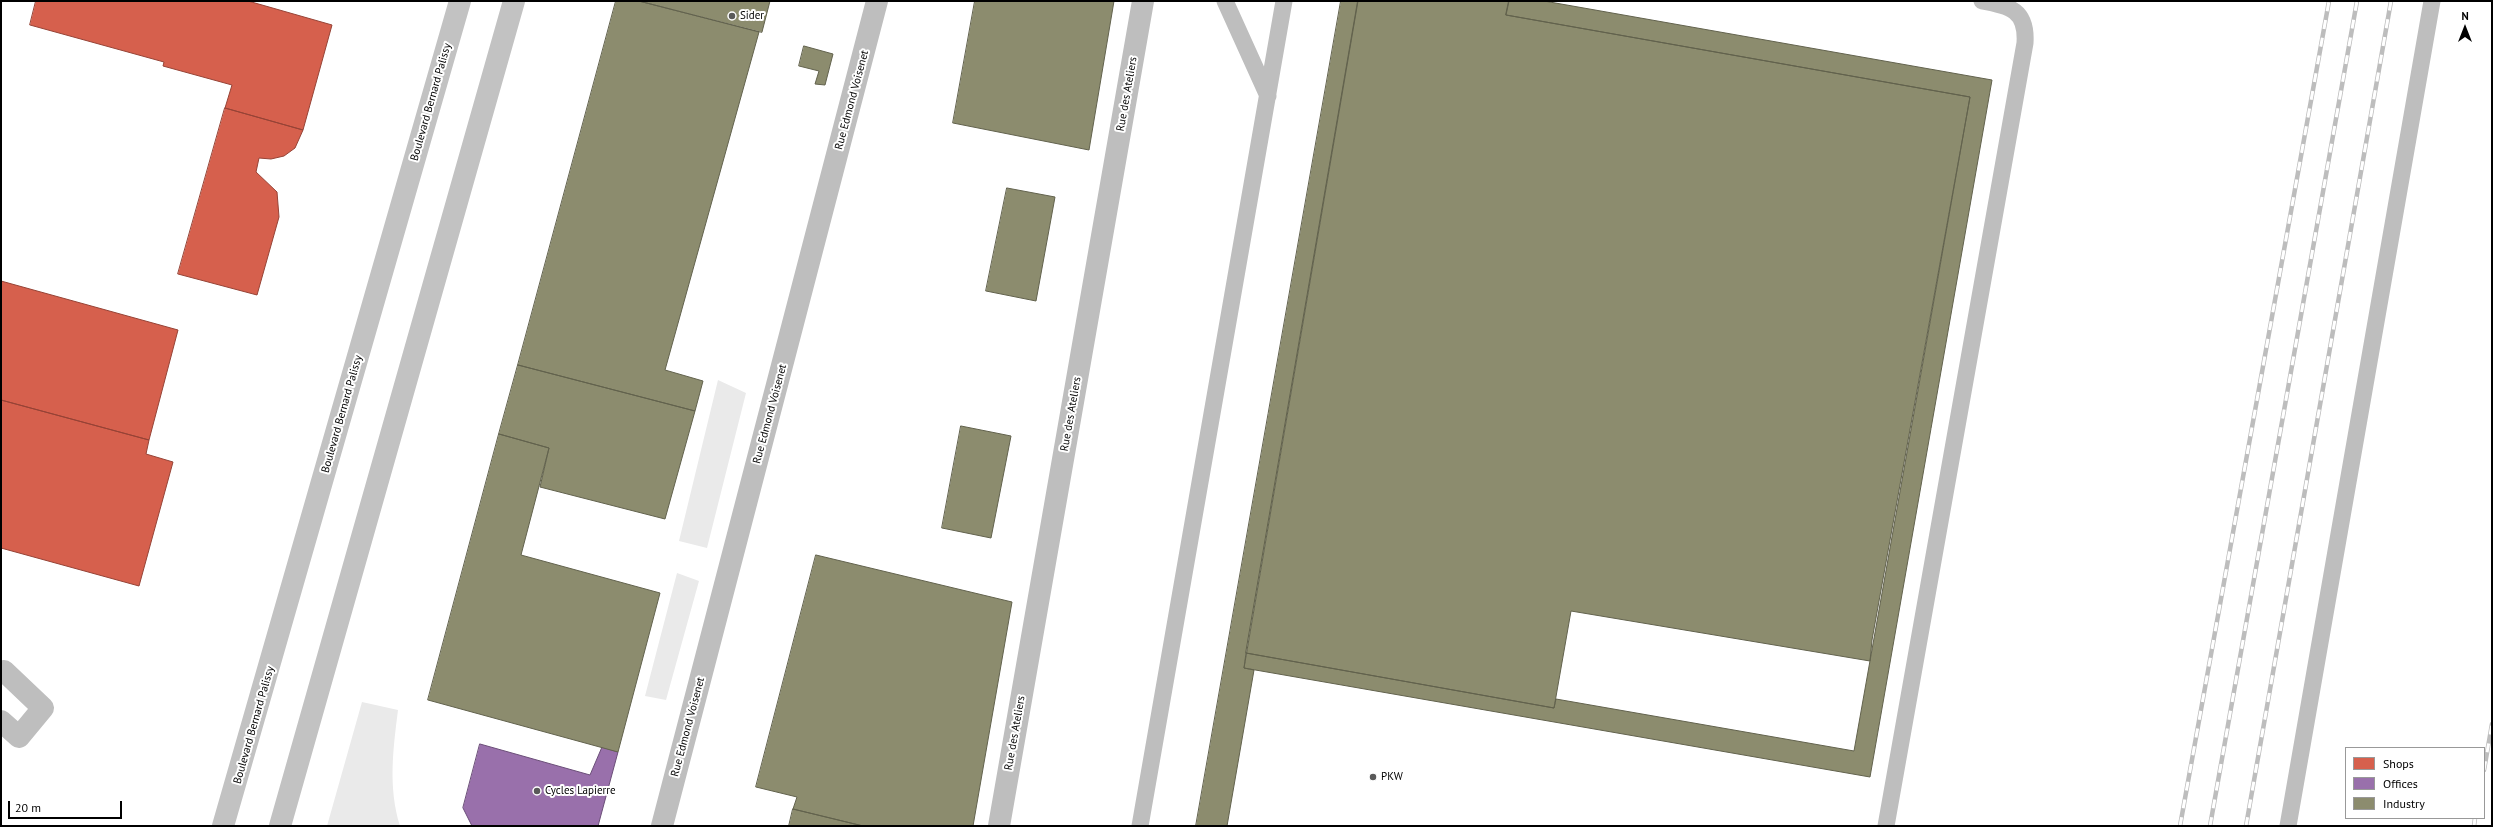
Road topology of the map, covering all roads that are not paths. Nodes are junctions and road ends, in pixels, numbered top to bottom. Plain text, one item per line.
1 (460, 1) edge
2 (514, 1) edge
3 (877, 1) edge
4 (1143, 1) edge
5 (1225, 1) edge
6 (1284, 1) edge
7 (1982, 1) edge
8 (2432, 1) edge
9 (1268, 96) junction
10 (4, 671) dead end
11 (1, 721) edge
12 (223, 826) edge
13 (280, 826) edge
14 (662, 826) edge
15 (999, 826) edge
16 (1140, 826) edge
17 (1886, 826) edge
18 (2288, 826) edge

1 - 12 main road, Boulevard Bernard Palissy
2 - 13 main road
3 - 14 street, Rue Edmond Voisenet
4 - 15 street, Rue des Ateliers
5 - 9 lane
6 - 9 lane
7 - 17 lane
8 - 18 lane
9 - 16 lane
10 - 11 street

